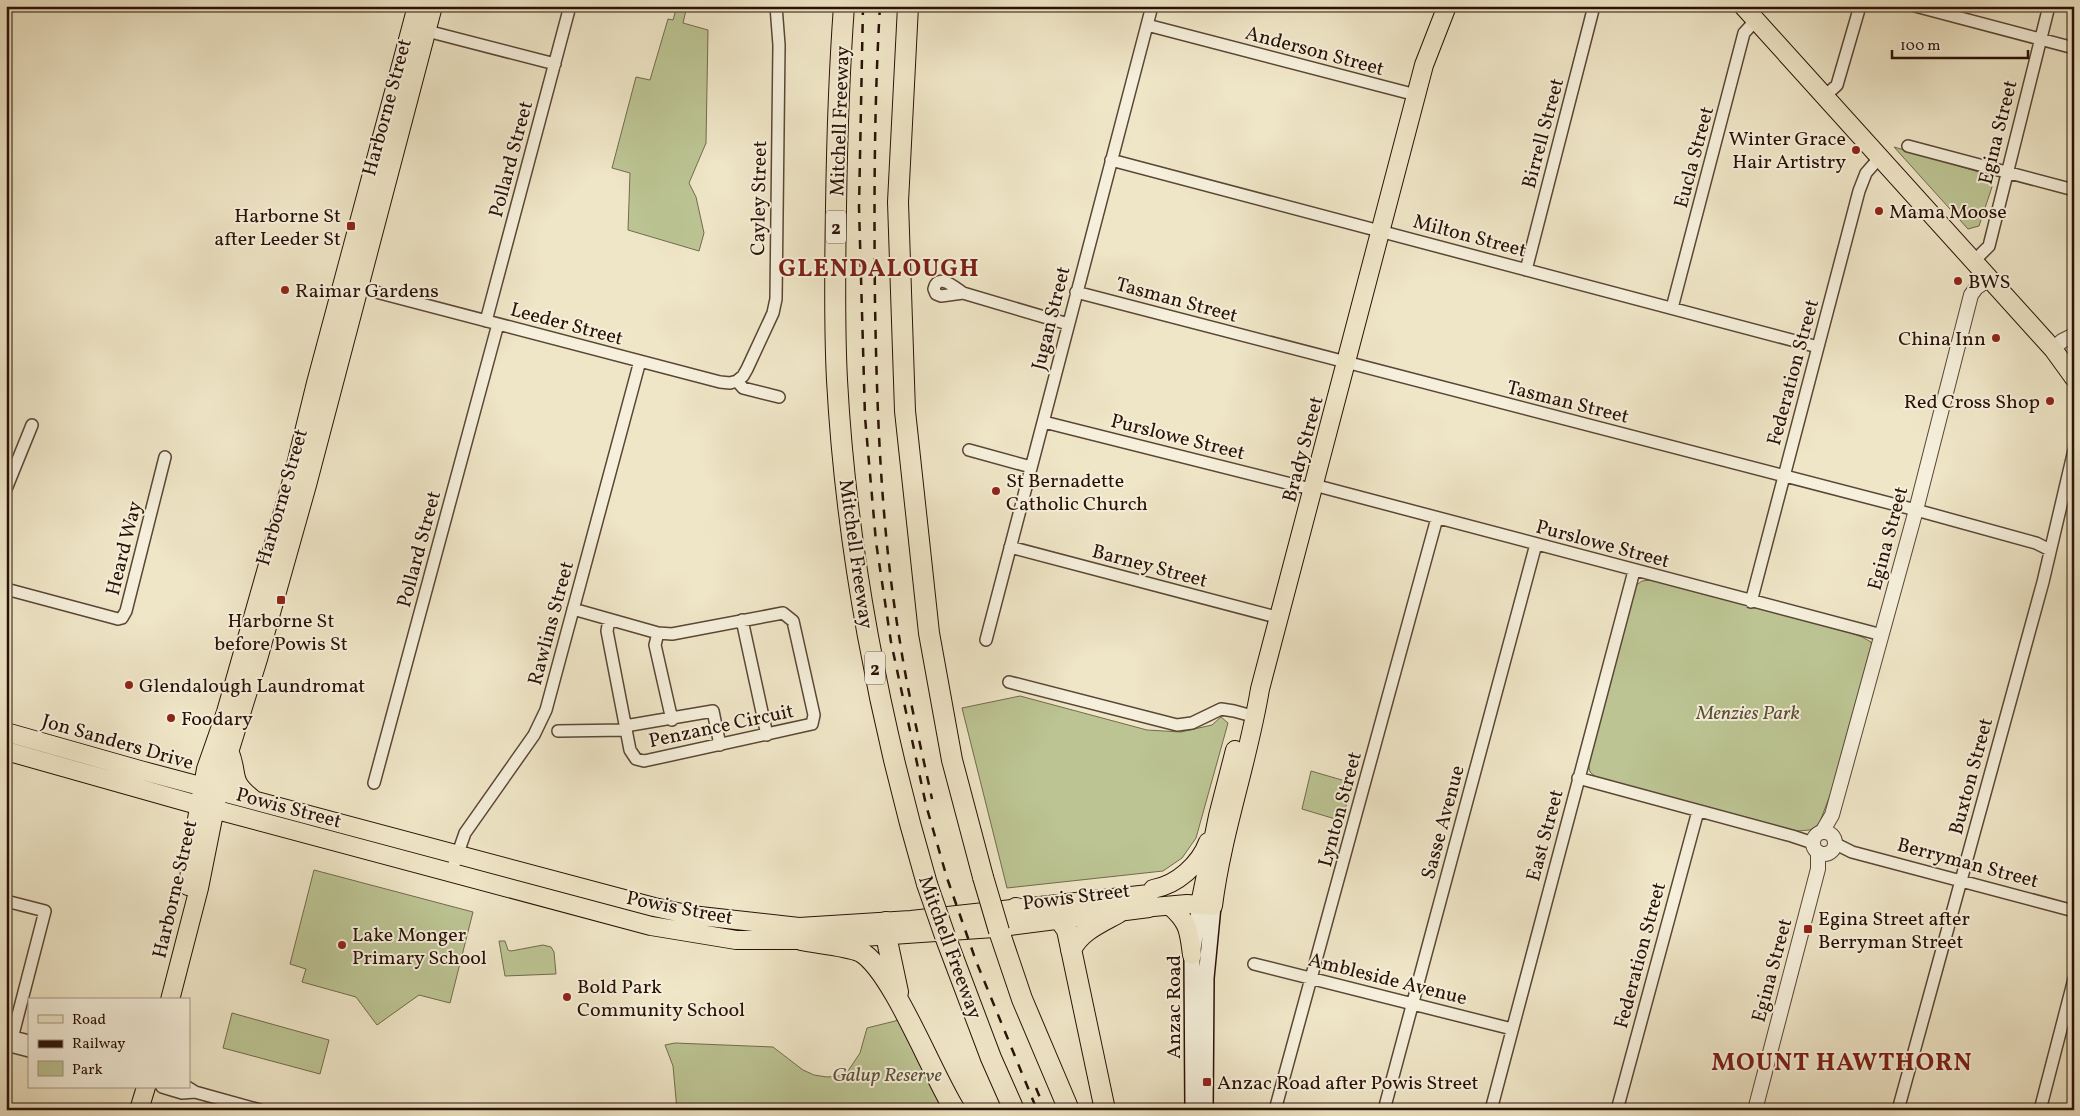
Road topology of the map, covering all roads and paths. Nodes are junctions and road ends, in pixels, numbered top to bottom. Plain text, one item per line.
1 (417, 6) edge
2 (433, 6) edge
3 (570, 6) edge
4 (776, 6) edge
5 (844, 6) edge
6 (908, 6) edge
7 (1152, 6) edge
8 (1434, 6) edge
9 (1447, 6) edge
10 (1594, 6) edge
11 (1743, 6) edge
12 (1860, 6) edge
13 (1915, 6) edge
14 (2049, 6) edge
15 (1752, 13) edge
16 (1147, 25) junction
17 (427, 31) junction
18 (2041, 39) junction
19 (2074, 48) edge
20 (555, 64) junction
21 (1411, 94) junction
22 (1825, 96) junction
23 (391, 102) junction
24 (408, 106) junction
25 (1908, 146) dead end
26 (1880, 157) junction
27 (1111, 160) junction
28 (2008, 172) junction
29 (2074, 190) edge
30 (1375, 230) junction
31 (1974, 261) junction
32 (1526, 270) junction
33 (1989, 279) junction
34 (342, 283) junction
35 (360, 288) junction
36 (1076, 292) junction
37 (963, 293) dead end
38 (1672, 308) junction
39 (492, 322) junction
40 (1068, 324) junction
41 (2074, 335) edge
42 (1818, 347) junction
43 (2053, 349) junction
44 (640, 361) junction
45 (1341, 362) junction
46 (2074, 378) edge
47 (737, 381) junction
48 (316, 383) junction
49 (333, 387) junction
50 (779, 397) dead end
51 (1044, 422) junction
52 (32, 425) dead end
53 (969, 450) dead end
54 (2074, 450) edge
55 (165, 457) dead end
56 (1031, 467) junction
57 (10, 472) edge
58 (1784, 476) junction
59 (1309, 486) junction
60 (6, 489) edge
61 (1916, 510) junction
62 (1437, 518) junction
63 (1536, 544) junction
64 (1010, 548) junction
65 (2050, 550) junction
66 (1634, 570) junction
67 (6, 588) edge
68 (1751, 602) junction
69 (573, 609) junction
70 (1275, 617) junction
71 (609, 620) junction
72 (742, 620) junction
73 (658, 633) junction
74 (1882, 635) junction
75 (986, 640) dead end
76 (1009, 682) dead end
77 (1250, 715) junction
78 (672, 720) junction
79 (625, 728) junction
80 (558, 731) dead end
81 (6, 732) edge
82 (767, 735) junction
83 (720, 745) junction
84 (229, 749) junction
85 (6, 751) edge
86 (1578, 778) junction
87 (374, 783) dead end
88 (211, 788) junction
89 (256, 800) junction
90 (207, 808) junction
91 (1698, 811) junction
92 (276, 826) junction
93 (1216, 826) junction
94 (209, 838) junction
95 (1825, 844) junction
96 (456, 854) junction
97 (451, 873) junction
98 (1960, 881) junction
99 (1151, 898) junction
100 (1207, 900) junction
101 (6, 901) edge
102 (1016, 908) junction
103 (2074, 911) edge
104 (1118, 913) junction
105 (1060, 920) junction
106 (887, 929) junction
107 (801, 940) junction
108 (1071, 950) junction
109 (1192, 955) junction
110 (1254, 964) dead end
111 (1313, 978) junction
112 (2074, 979) edge
113 (160, 998) edge
114 (171, 998) edge
115 (1413, 1003) junction
116 (900, 1004) junction
117 (1512, 1029) junction
118 (9, 1041) edge
119 (28, 1041) edge
120 (28, 1050) edge
121 (136, 1088) edge
122 (146, 1088) edge
123 (165, 1088) edge
124 (191, 1090) edge
125 (1495, 1109) edge
126 (130, 1110) edge
127 (139, 1110) edge
128 (260, 1110) edge
129 (954, 1110) edge
130 (1014, 1110) edge
131 (1069, 1110) edge
132 (1105, 1110) edge
133 (1193, 1110) edge
134 (1205, 1110) edge
135 (1276, 1110) edge
136 (1384, 1110) edge
137 (1617, 1110) edge
138 (1755, 1110) edge
139 (1898, 1110) edge
140 (2040, 1110) edge

1 - 23 main road, Harborne Street
2 - 17 main road, Harborne Street
3 - 20 street, Pollard Street
4 - 47 street, Cayley Street
5 - 130 highway, Mitchell Freeway / 2, bridge
6 - 131 highway, bridge
7 - 16 street, Jugan Street
8 - 21 main road, Brady Street
9 - 21 main road, Brady Street
10 - 32 street, Birrell Street
11 - 15 main road
12 - 22 street
13 - 18 street
14 - 18 street, Egina Street
15 - 22 main road
15 - 38 street, Eucla Street
16 - 21 street, Anderson Street
16 - 27 street, Jugan Street
17 - 20 street
17 - 24 main road, Harborne Street
18 - 19 street
18 - 28 street, Egina Street
20 - 39 street, Pollard Street
21 - 30 main road, Brady Street
22 - 26 main road
23 - 24 main road
23 - 34 main road, Harborne Street
24 - 35 main road, Harborne Street
25 - 28 street
26 - 31 main road
26 - 42 street, Federation Street
27 - 30 street, Milton Street
27 - 36 street, Jugan Street
28 - 29 street
28 - 31 street, Egina Street
30 - 32 street, Milton Street
30 - 45 main road, Brady Street
31 - 33 main road
32 - 38 street, Milton Street
33 - 43 main road
33 - 61 street, Egina Street
34 - 35 street, Leeder Street
34 - 48 main road, Harborne Street
35 - 39 street, Leeder Street
35 - 49 main road, Harborne Street
36 - 40 street, Jugan Street
36 - 45 street, Tasman Street
37 - 40 street
38 - 42 street, Milton Street
39 - 44 street, Leeder Street
39 - 87 street, Pollard Street
40 - 51 street, Jugan Street
41 - 43 street
42 - 58 street, Federation Street
43 - 46 main road
44 - 47 street, Leeder Street
44 - 69 street, Rawlins Street
45 - 58 street, Tasman Street
45 - 59 main road, Brady Street
47 - 50 street, Leeder Street
48 - 49 main road
48 - 88 main road, Harborne Street
49 - 84 main road, Harborne Street
51 - 56 street, Jugan Street
51 - 59 street, Purslowe Street
52 - 57 street
53 - 56 street
54 - 65 street, Buxton Street
55 - 67 street, Heard Way
56 - 64 street, Jugan Street
57 - 60 street
58 - 61 street, Tasman Street
58 - 68 street, Federation Street
59 - 62 street, Purslowe Street
59 - 70 main road, Brady Street
61 - 65 street, Tasman Street
61 - 74 street, Egina Street
62 - 63 street, Purslowe Street
62 - 111 street, Lynton Street
63 - 66 street, Purslowe Street
63 - 115 street, Sasse Avenue
64 - 70 street, Barney Street
64 - 75 street, Jugan Street
65 - 98 street, Buxton Street
66 - 68 street, Purslowe Street
66 - 86 street, East Street
68 - 74 street, Purslowe Street
69 - 71 street, Penzance Circuit
69 - 96 street, Rawlins Street
70 - 77 main road, Brady Street
71 - 73 street, Penzance Circuit
71 - 79 street, Penzance Circuit
72 - 73 street, Penzance Circuit
72 - 82 street
72 - 82 street, Penzance Circuit
73 - 78 street
74 - 95 street, Egina Street
76 - 77 street
77 - 93 main road, Brady Street
77 - 100 main road, Brady Street
78 - 79 street
78 - 83 street
79 - 80 street
79 - 83 street, Penzance Circuit
81 - 88 main road, Jon Sanders Drive
82 - 83 street, Penzance Circuit
84 - 88 main road, Harborne Street
84 - 89 main road
85 - 90 main road, Jon Sanders Drive
86 - 91 street, Berryman Street
86 - 117 street, East Street
88 - 89 main road, Powis Street
88 - 90 main road, Harborne Street
89 - 96 main road, Powis Street
90 - 92 main road, Powis Street
90 - 94 main road, Harborne Street
90 - 113 main road, Harborne Street
91 - 95 street, Berryman Street
91 - 137 street, Federation Street
92 - 94 main road
92 - 97 main road, Powis Street
93 - 99 main road
93 - 100 main road, Brady Street
94 - 114 main road, Harborne Street
95 - 98 street, Berryman Street
95 - 138 street, Egina Street
96 - 97 street, Rawlins Street
96 - 106 main road, Powis Street
97 - 107 main road, Powis Street
98 - 103 street, Berryman Street
98 - 139 street, Buxton Street
99 - 100 main road, Powis Street
99 - 102 main road, Powis Street
99 - 104 main road, Powis Street
99 - 109 main road
100 - 109 main road, Anzac Road
100 - 134 main road, Anzac Road
101 - 118 street
102 - 105 highway
102 - 106 main road, Powis Street
104 - 105 main road, Powis Street
104 - 108 highway
105 - 106 main road, Powis Street
105 - 108 highway
106 - 107 main road, Powis Street
106 - 116 highway
107 - 116 highway
108 - 132 highway
109 - 133 main road, Anzac Road
110 - 111 street, Ambleside Avenue
111 - 115 street, Ambleside Avenue
111 - 135 street, Lynton Street
112 - 140 street
115 - 117 street, Ambleside Avenue
115 - 136 street, Sasse Avenue
116 - 129 highway
117 - 125 street, East Street
118 - 119 street
118 - 120 street
121 - 126 main road
122 - 127 main road
123 - 124 street
124 - 128 street

